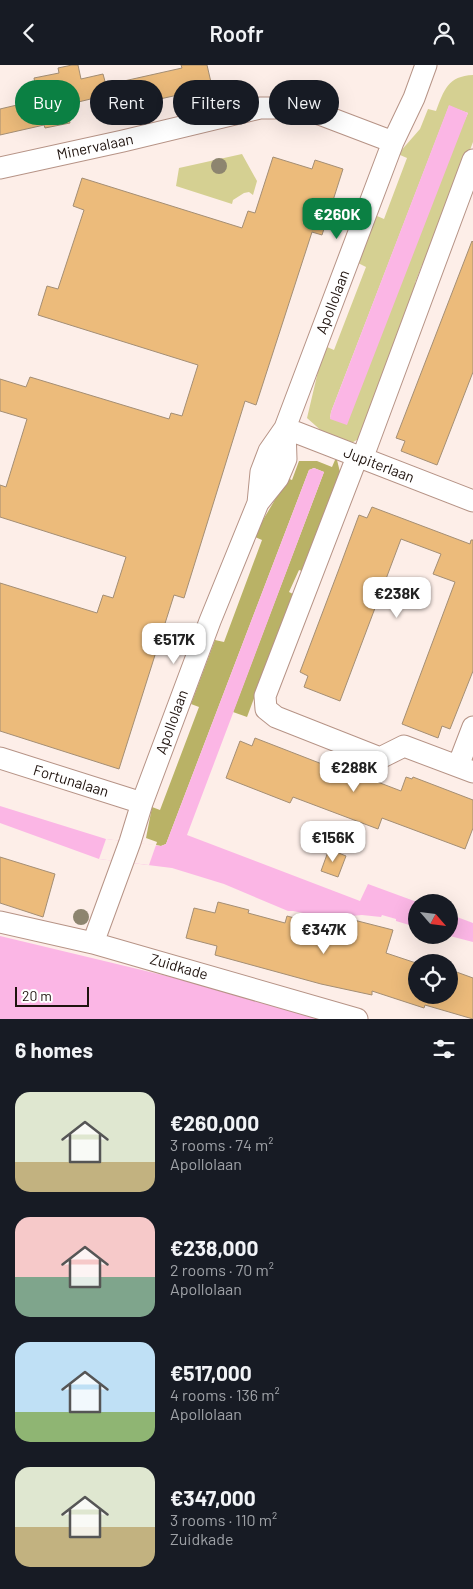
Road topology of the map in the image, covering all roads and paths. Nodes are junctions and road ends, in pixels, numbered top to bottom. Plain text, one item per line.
1 (426, 65) edge
2 (393, 142) junction
3 (473, 160) edge
4 (0, 168) edge
5 (285, 428) junction
6 (359, 458) junction
7 (473, 501) edge
8 (473, 727) edge
9 (0, 759) edge
10 (466, 769) edge
11 (142, 803) junction
12 (0, 922) edge
13 (93, 943) junction
14 (357, 1019) edge

1 - 2 street, Apollolaan
2 - 4 street, Minervalaan
2 - 5 street, Apollolaan
3 - 6 street
5 - 6 street, Jupiterlaan
5 - 11 street, Apollolaan
6 - 7 street, Jupiterlaan
6 - 10 street
8 - 10 street
9 - 11 street, Fortunalaan
11 - 13 street, Apollolaan
12 - 13 street, Zuidkade
13 - 14 street, Zuidkade

